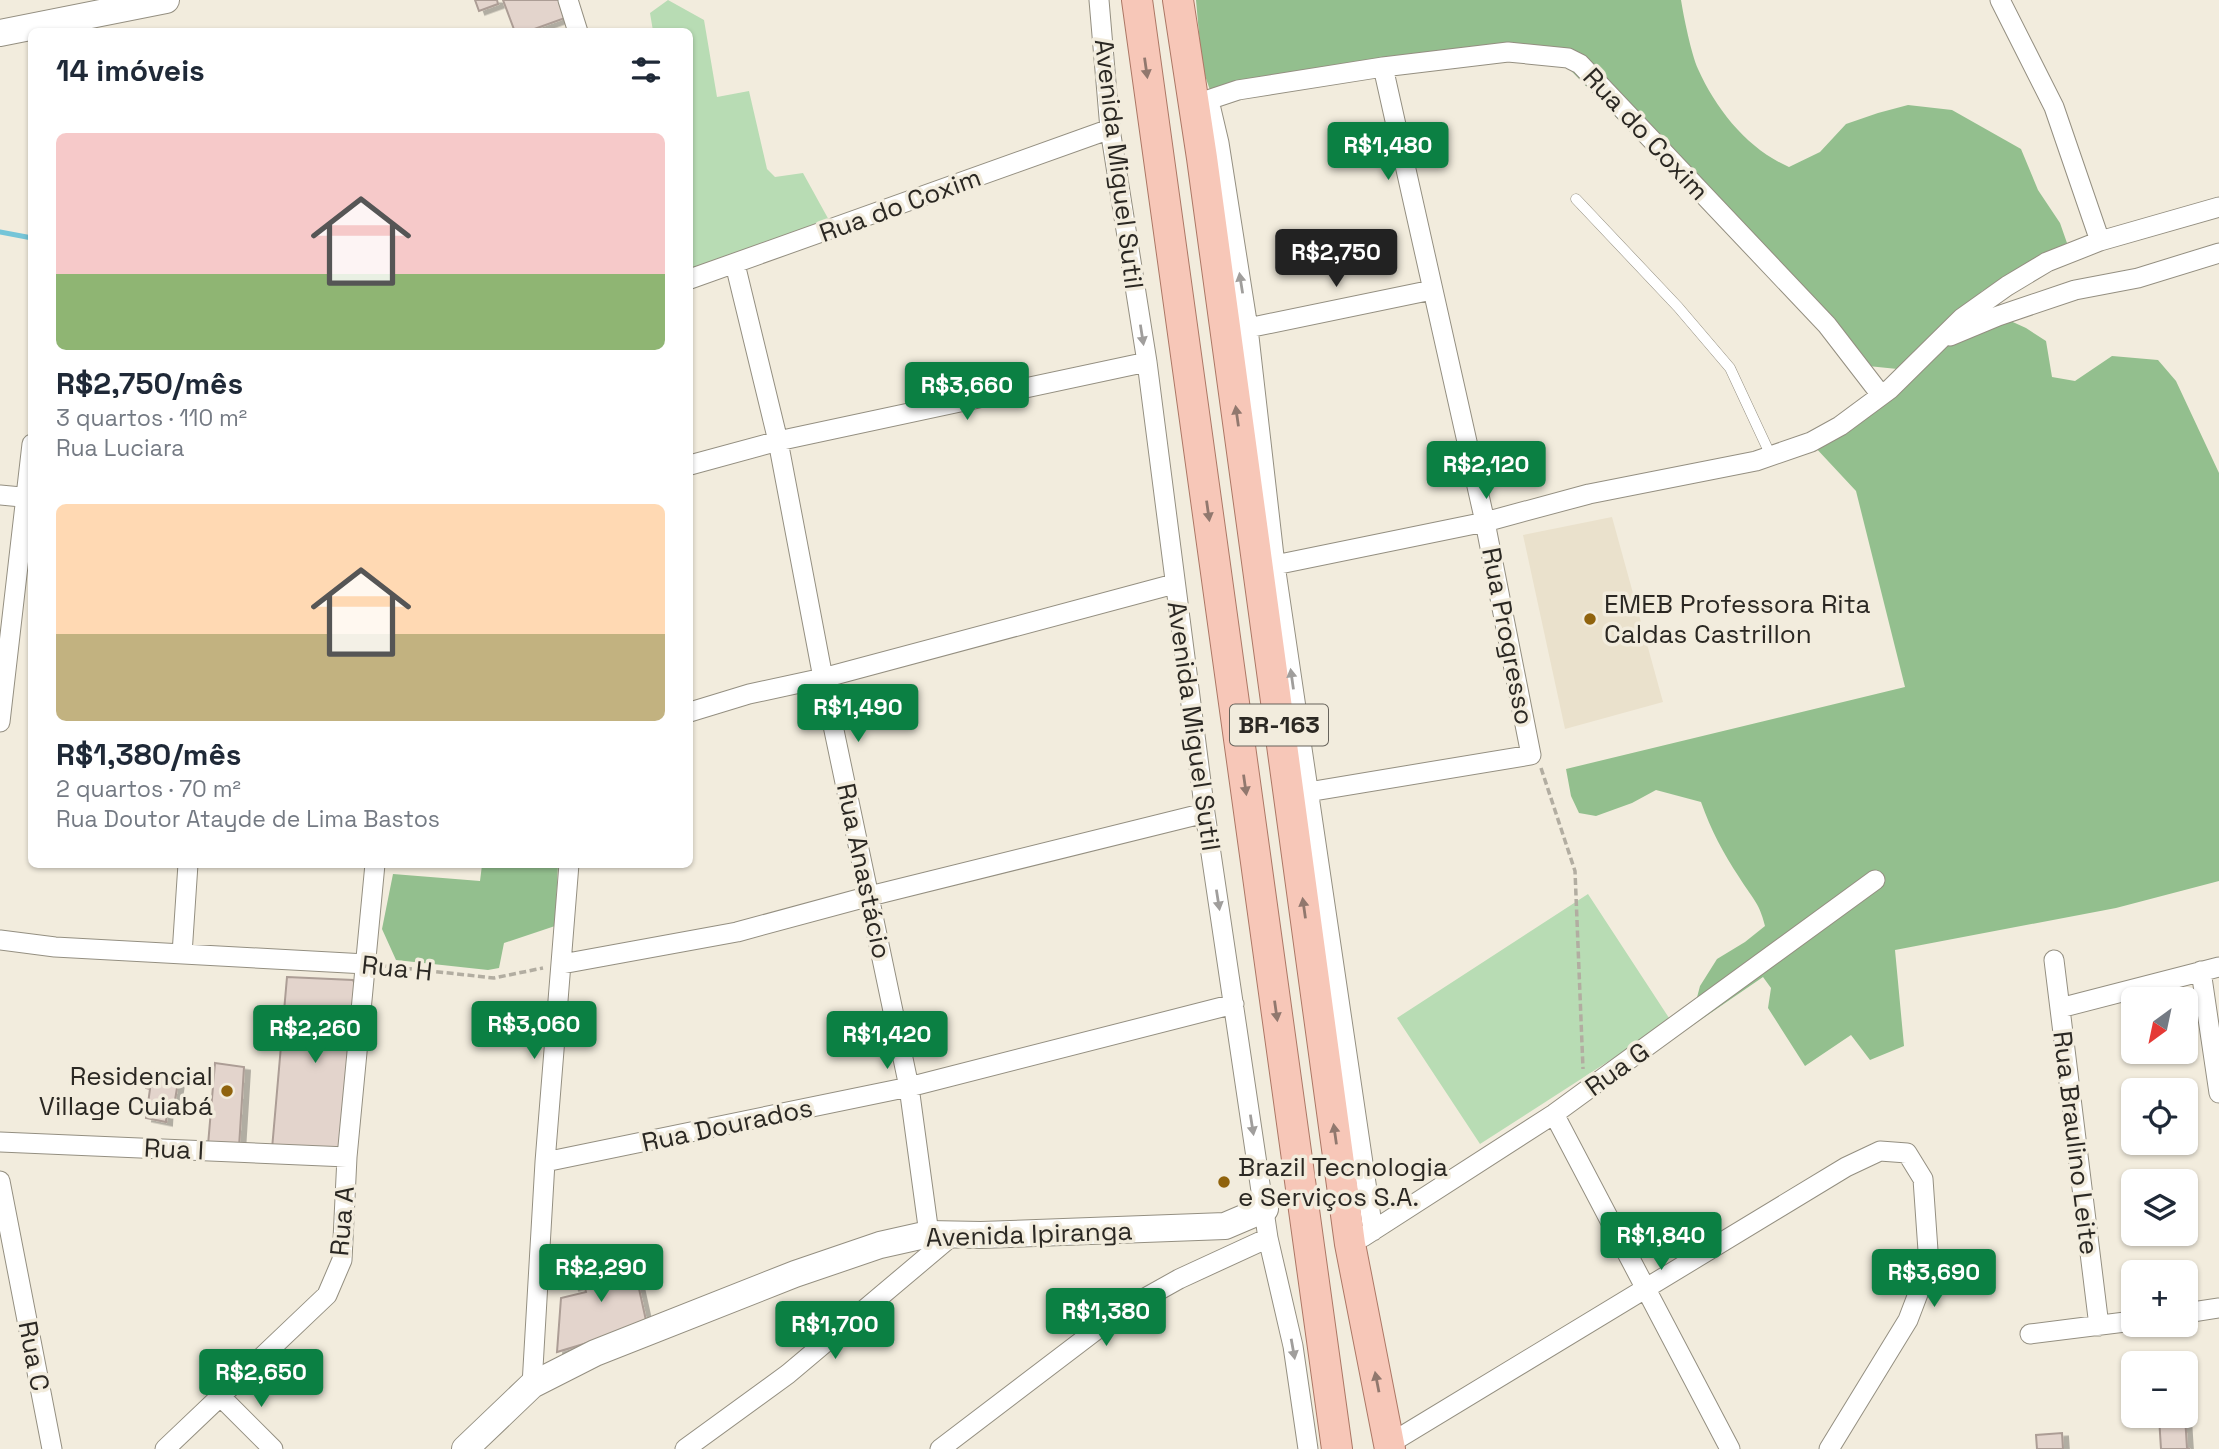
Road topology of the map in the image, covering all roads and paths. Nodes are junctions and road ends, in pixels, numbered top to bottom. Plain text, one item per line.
1 (166, 0) edge
2 (568, 0) edge
3 (1099, 0) edge
4 (1137, 0) edge
5 (1178, 0) edge
6 (2000, 0) edge
7 (577, 28) edge
8 (0, 33) edge
9 (1383, 66) junction
10 (1198, 99) junction
11 (1110, 129) junction
12 (1576, 199) dead end
13 (2219, 207) edge
14 (2100, 241) junction
15 (2219, 253) edge
16 (735, 264) junction
17 (693, 278) edge
18 (1432, 290) junction
19 (1248, 328) junction
20 (1941, 339) junction
21 (1147, 362) junction
22 (1881, 395) junction
23 (778, 441) junction
24 (1771, 456) junction
25 (693, 464) edge
26 (0, 495) edge
27 (28, 497) edge
28 (28, 505) edge
29 (1485, 522) junction
30 (1275, 565) junction
31 (1174, 584) junction
32 (823, 678) junction
33 (693, 711) edge
34 (0, 722) edge
35 (1531, 755) junction
36 (1308, 792) junction
37 (1205, 813) junction
38 (188, 868) edge
39 (375, 868) edge
40 (569, 868) edge
41 (1875, 880) dead end
42 (870, 896) junction
43 (0, 940) edge
44 (183, 954) junction
45 (2054, 960) dead end
46 (366, 964) junction
47 (562, 964) junction
48 (2210, 969) edge
49 (1234, 1004) junction
50 (2060, 1008) junction
51 (909, 1087) junction
52 (1584, 1092) junction
53 (2219, 1093) edge
54 (1554, 1114) junction
55 (0, 1142) edge
56 (347, 1157) junction
57 (545, 1162) junction
58 (0, 1181) edge
59 (1265, 1209) junction
60 (941, 1235) junction
61 (1361, 1237) junction
62 (1268, 1238) junction
63 (1648, 1289) junction
64 (2219, 1308) edge
65 (2198, 1311) edge
66 (2121, 1323) edge
67 (2099, 1326) junction
68 (2029, 1334) dead end
69 (532, 1385) junction
70 (221, 1397) junction
71 (1390, 1446) edge
72 (52, 1449) edge
73 (164, 1449) edge
74 (273, 1449) edge
75 (465, 1449) edge
76 (686, 1449) edge
77 (940, 1449) edge
78 (1315, 1449) edge
79 (1730, 1449) edge
80 (1829, 1449) edge

1 - 8 street
2 - 7 street
3 - 11 street, Avenida Miguel Sutil
4 -> 78 main road, Avenida Miguel Sutil / BR-163
5 - 10 main road, BR-163
6 - 14 street
9 - 10 street, Rua do Coxim
9 - 18 street, Rua Progresso
9 - 22 street, Rua do Coxim
19 -> 10 street
61 -> 10 main road, BR-163
11 - 16 street, Rua do Coxim
11 -> 21 street, Avenida Miguel Sutil
12 - 24 lane
13 - 14 street
14 - 20 street
15 - 20 street
16 - 17 street, Rua do Coxim
16 - 23 street, Rua Anastácio
18 - 19 street
18 - 29 street, Rua Progresso
19 - 30 street
20 - 22 street
21 - 23 street
21 - 31 street, Avenida Miguel Sutil
22 - 24 street
23 - 25 street
23 - 32 street, Rua Anastácio
24 - 29 street
26 - 27 street
28 - 34 street
29 - 30 street
29 - 35 street, Rua Progresso
36 -> 30 street
31 - 32 street
31 - 37 street, Avenida Miguel Sutil
32 - 33 street
32 - 42 street, Rua Anastácio
35 - 36 street
35 - 52 path
36 - 61 street
37 - 42 street
37 -> 49 street, Avenida Miguel Sutil
38 - 44 street
39 - 46 street, Rua A
40 - 47 street
41 - 52 street, Rua G
42 - 47 street
42 - 51 street, Rua Anastácio
43 - 44 street, Rua H
44 - 46 street, Rua H
45 - 50 street, Rua Braulino Leite
46 - 47 path, Rua H
46 - 56 street, Rua A
47 - 57 street
48 - 50 street
48 - 53 street
49 - 51 street, Rua Dourados
49 -> 59 street, Avenida Miguel Sutil
50 - 67 street, Rua Braulino Leite
51 - 57 street, Rua Dourados
51 - 60 street, Rua Anastácio
52 - 54 street, Rua G
54 - 61 street, Rua G
54 - 63 street
55 - 56 street, Rua I
56 - 70 street, Rua A
57 - 69 street
58 - 72 street, Rua C
59 - 60 street, Avenida Ipiranga
59 - 62 street, Avenida Miguel Sutil
60 - 69 street, Avenida Ipiranga
60 - 76 street
71 -> 61 main road, BR-163
62 - 77 street
62 -> 78 street, Avenida Miguel Sutil
63 - 71 street
63 - 79 street
63 - 80 street
64 - 65 street
66 - 67 street
67 - 68 street
69 - 75 street, Avenida Ipiranga
70 - 73 street, Rua A
70 - 74 street

